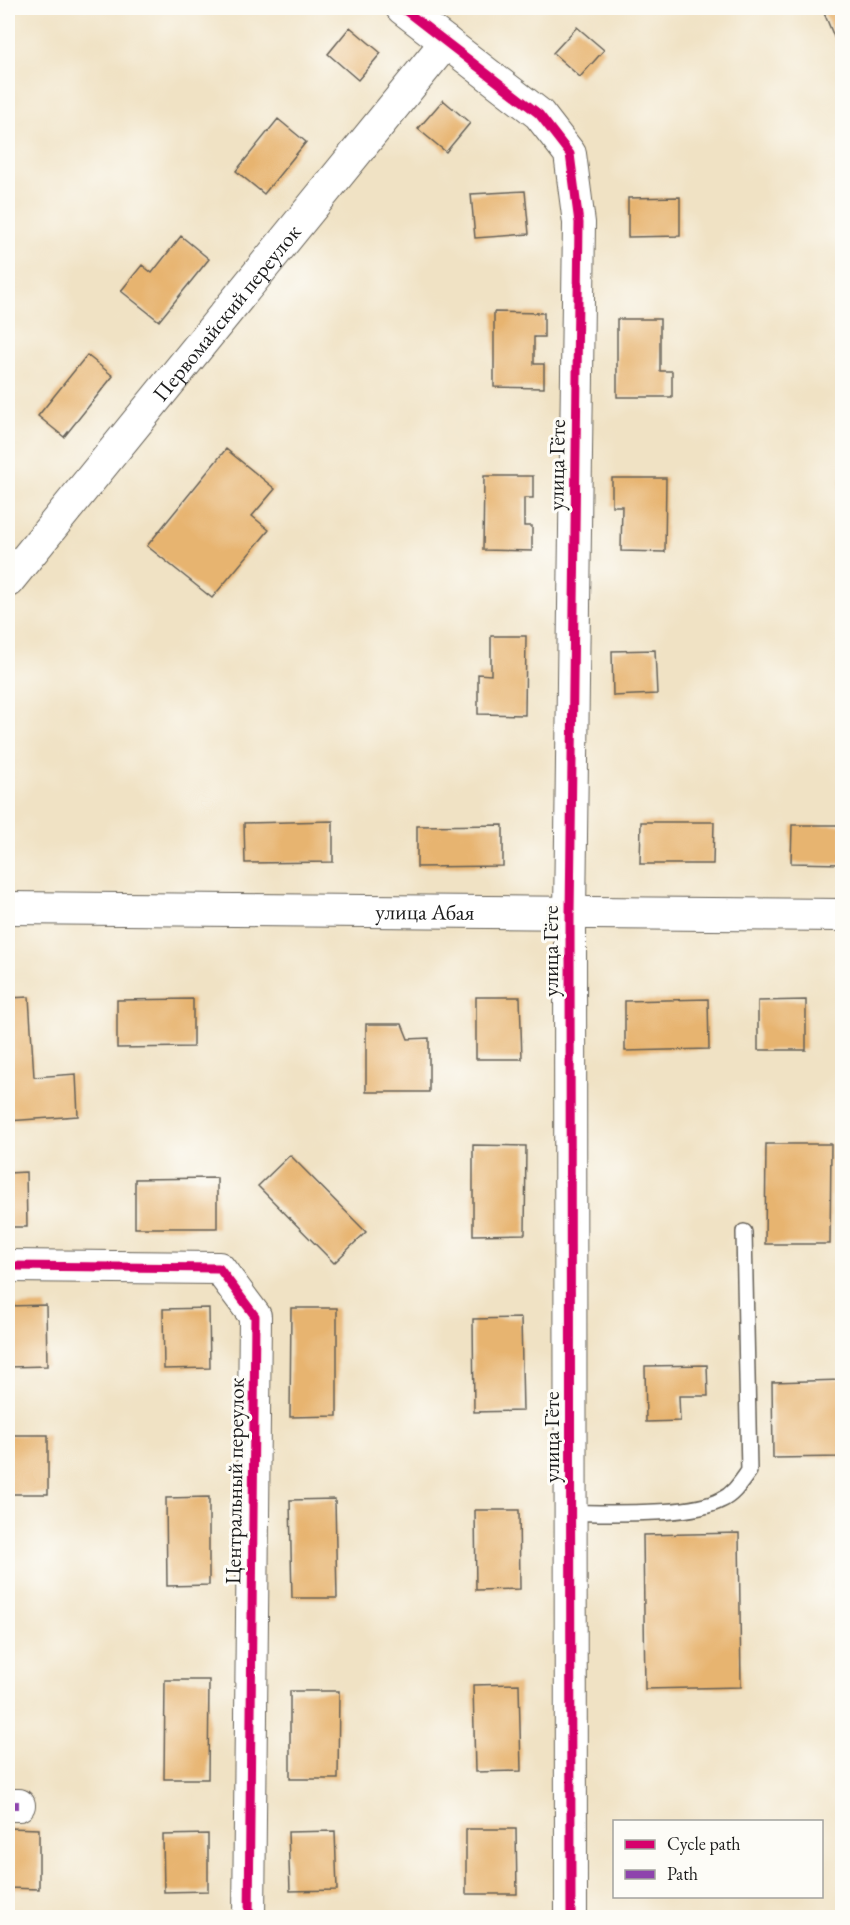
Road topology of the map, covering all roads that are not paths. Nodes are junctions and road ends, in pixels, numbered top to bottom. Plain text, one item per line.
1 (402, 8) edge
2 (446, 42) junction
3 (8, 581) edge
4 (8, 909) edge
5 (570, 913) junction
6 (843, 915) edge
7 (744, 1232) dead end
8 (8, 1266) edge
9 (571, 1513) junction
10 (249, 1917) edge
11 (572, 1917) edge

1 - 2 street, улица Гёте
2 - 3 street, Первомайский переулок
2 - 5 street, улица Гёте
4 - 5 street, улица Абая
5 - 6 street, улица Абая
5 - 9 street, улица Гёте
7 - 9 lane
8 - 10 street, Центральный переулок
9 - 11 street, улица Гёте

